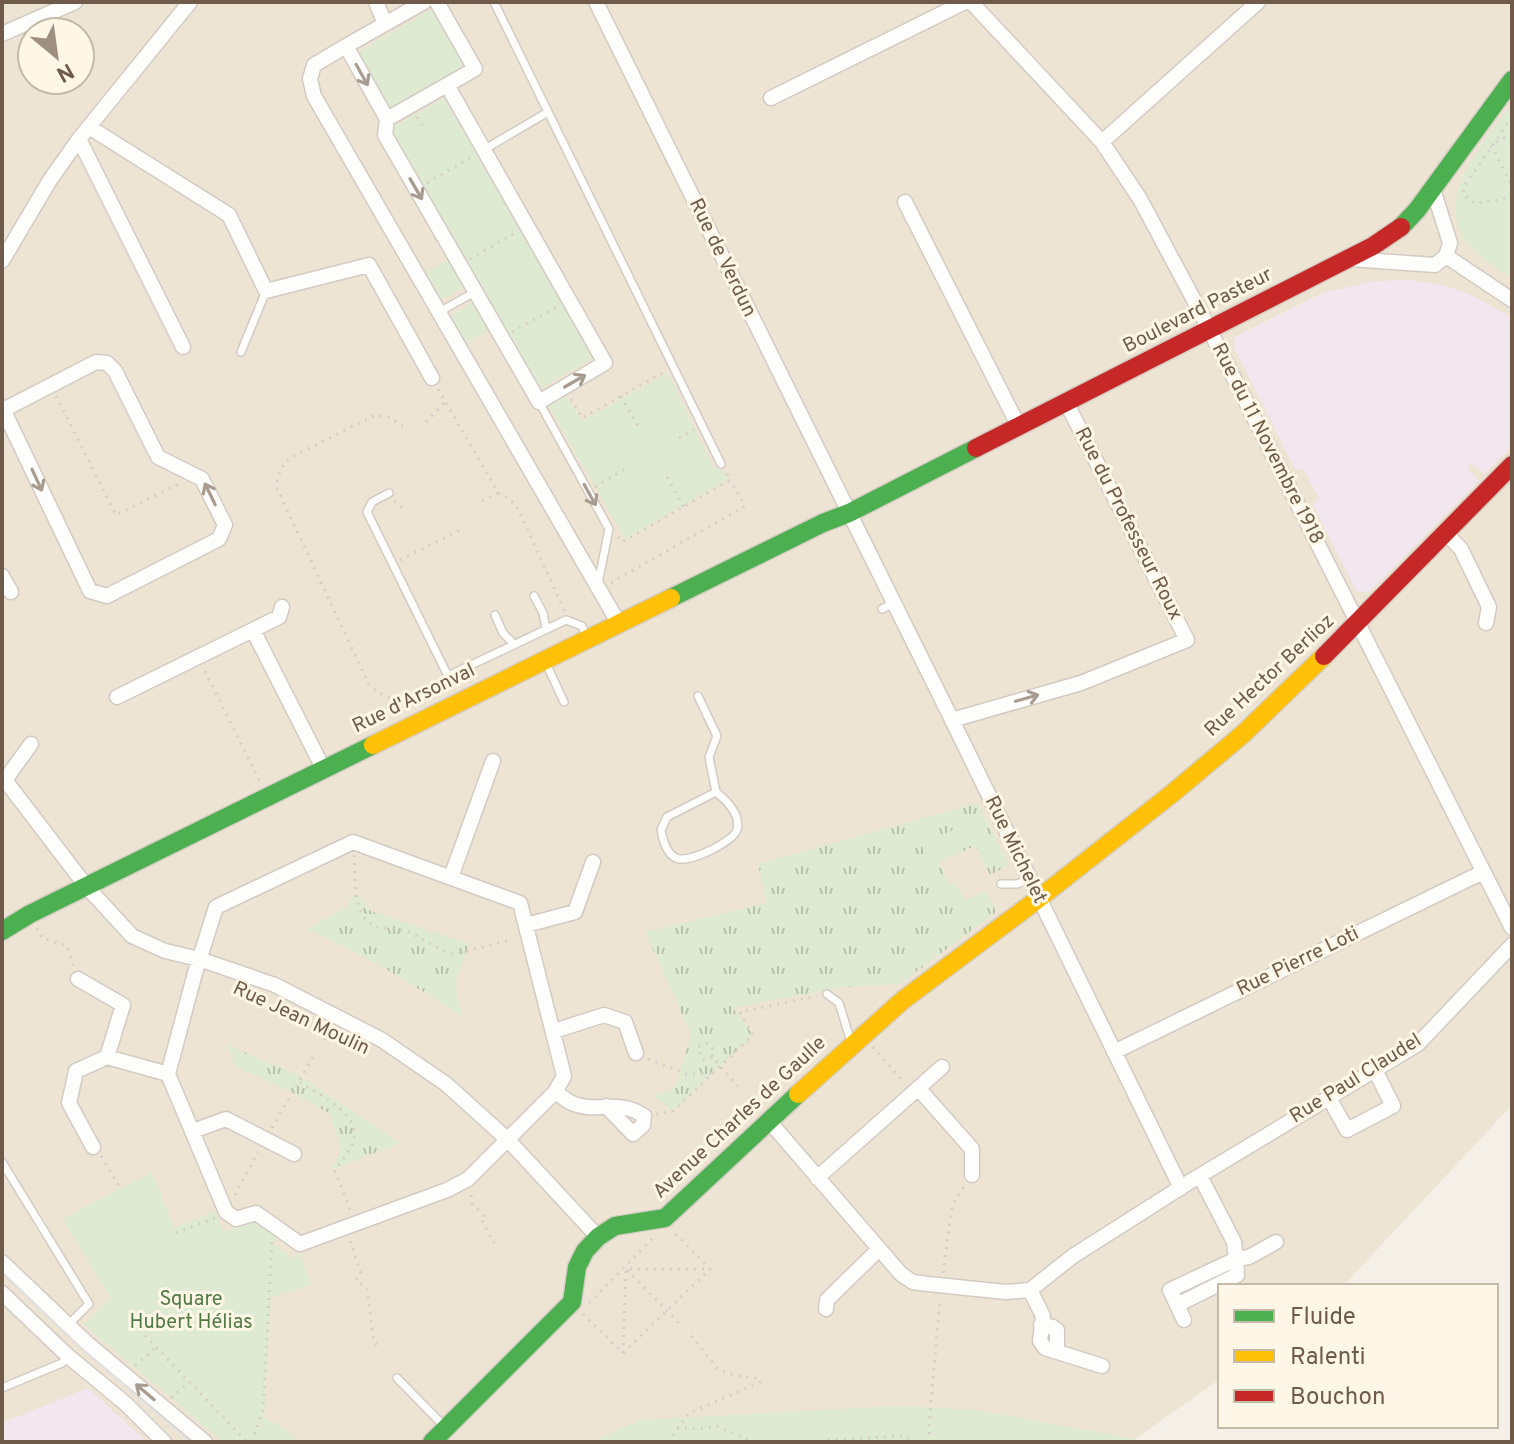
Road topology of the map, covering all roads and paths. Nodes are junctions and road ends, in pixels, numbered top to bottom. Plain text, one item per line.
1 (75, 2) edge
2 (190, 2) edge
3 (376, 2) edge
4 (424, 2) edge
5 (437, 2) edge
6 (494, 2) edge
7 (596, 2) edge
8 (968, 2) edge
9 (1258, 2) edge
10 (385, 24) junction
11 (2, 34) edge
12 (346, 46) junction
13 (1512, 80) edge
14 (447, 85) junction
15 (771, 98) dead end
16 (548, 112) junction
17 (1512, 117) edge
18 (387, 119) junction
19 (89, 127) junction
20 (1512, 134) edge
21 (79, 139) junction
22 (1102, 142) junction
23 (1491, 145) junction
24 (483, 150) junction
25 (1512, 186) edge
26 (416, 189) junction
27 (1433, 189) junction
28 (1512, 193) edge
29 (905, 202) dead end
30 (517, 232) dead end
31 (1446, 256) junction
32 (1350, 259) junction
33 (2, 261) edge
34 (460, 265) junction
35 (266, 291) junction
36 (475, 292) junction
37 (568, 300) junction
38 (1512, 300) edge
39 (439, 312) junction
40 (1209, 331) junction
41 (501, 337) junction
42 (183, 347) dead end
43 (241, 352) dead end
44 (673, 367) junction
45 (432, 378) joint
46 (571, 383) junction
47 (621, 396) junction
48 (445, 402) junction
49 (539, 402) junction
50 (1066, 402) junction
51 (60, 403) dead end
52 (3, 408) edge
53 (426, 422) dead end
54 (701, 425) junction
55 (1018, 425) junction
56 (403, 426) dead end
57 (638, 426) dead end
58 (679, 438) dead end
59 (721, 464) joint
60 (1512, 465) edge
61 (629, 467) dead end
62 (667, 477) dead end
63 (188, 479) dead end
64 (730, 480) junction
65 (588, 491) junction
66 (389, 493) joint
67 (498, 493) junction
68 (482, 501) dead end
69 (684, 507) junction
70 (406, 511) dead end
71 (849, 513) junction
72 (459, 528) dead end
73 (609, 529) junction
74 (1445, 532) junction
75 (392, 563) junction
76 (2, 576) edge
77 (598, 587) junction
78 (11, 592) dead end
79 (534, 596) dead end
80 (282, 607) dead end
81 (495, 615) dead end
82 (566, 620) junction
83 (618, 622) junction
84 (1359, 622) junction
85 (1486, 623) dead end
86 (546, 628) junction
87 (253, 630) junction
88 (587, 638) junction
89 (514, 644) junction
90 (198, 657) junction
91 (544, 659) junction
92 (448, 676) junction
93 (698, 696) dead end
94 (117, 697) dead end
95 (564, 702) dead end
96 (952, 720) junction
97 (31, 744) dead end
98 (493, 761) dead end
99 (323, 768) junction
100 (3, 780) edge
101 (716, 792) junction
102 (267, 796) junction
103 (353, 842) junction
104 (593, 862) dead end
105 (1483, 872) junction
106 (451, 877) junction
107 (1029, 879) junction
108 (1001, 884) dead end
109 (86, 886) junction
110 (1038, 899) junction
111 (30, 914) junction
112 (1512, 928) edge
113 (528, 930) junction
114 (2, 931) edge
115 (1512, 945) edge
116 (199, 959) junction
117 (78, 979) joint
118 (827, 994) joint
119 (329, 1028) dead end
120 (554, 1031) junction
121 (338, 1033) dead end
122 (857, 1040) junction
123 (316, 1052) dead end
124 (1114, 1052) junction
125 (636, 1053) joint
126 (107, 1057) junction
127 (712, 1057) junction
128 (721, 1067) junction
129 (942, 1067) dead end
130 (1375, 1070) junction
131 (713, 1073) junction
132 (168, 1074) junction
133 (300, 1082) junction
134 (738, 1086) dead end
135 (916, 1090) junction
136 (555, 1092) junction
137 (1329, 1098) junction
138 (606, 1106) junction
139 (644, 1116) junction
140 (769, 1121) junction
141 (193, 1131) junction
142 (266, 1139) junction
143 (508, 1140) junction
144 (93, 1147) joint
145 (294, 1154) dead end
146 (2, 1162) edge
147 (972, 1175) joint
148 (1200, 1176) junction
149 (817, 1178) junction
150 (468, 1179) junction
151 (1181, 1188) junction
152 (121, 1189) dead end
153 (226, 1212) junction
154 (356, 1224) junction
155 (273, 1225) junction
156 (669, 1227) dead end
157 (176, 1233) dead end
158 (656, 1236) dead end
159 (598, 1237) junction
160 (1276, 1242) dead end
161 (494, 1243) dead end
162 (879, 1249) junction
163 (1236, 1259) junction
164 (2, 1262) edge
165 (625, 1268) junction
166 (710, 1269) junction
167 (942, 1285) junction
168 (1030, 1290) junction
169 (2, 1293) edge
170 (826, 1309) dead end
171 (667, 1311) junction
172 (1184, 1320) dead end
173 (679, 1323) dead end
174 (134, 1324) dead end
175 (68, 1325) junction
176 (691, 1335) dead end
177 (156, 1347) junction
178 (381, 1349) dead end
179 (623, 1353) junction
180 (68, 1356) junction
181 (1102, 1366) dead end
182 (125, 1374) junction
183 (397, 1378) dead end
184 (189, 1382) junction
185 (2, 1388) edge
186 (163, 1406) junction
187 (677, 1427) junction
188 (445, 1428) junction
189 (164, 1442) edge
190 (205, 1442) edge
191 (249, 1442) edge
192 (432, 1442) edge
193 (668, 1442) edge
194 (754, 1442) edge
195 (796, 1442) edge
196 (919, 1442) edge
197 (930, 1442) edge

1 - 11 street
2 - 19 street
3 - 10 street
4 - 10 street
5 - 14 street
6 - 16 lane
7 - 71 street, Rue de Verdun
8 - 15 street
8 - 22 street, Rue du 11 Novembre 1918
9 - 22 street
10 - 12 street
12 -> 18 street
12 - 39 street
13 - 27 street, Boulevard Pasteur
14 - 18 street
14 - 24 street
16 - 24 lane
16 - 44 lane
17 - 23 path
18 -> 26 street
19 - 21 street
19 - 35 street
20 - 23 path
21 - 33 street
21 - 42 street
22 - 40 street, Rue du 11 Novembre 1918
23 - 25 path
23 - 28 path
24 - 26 path
24 - 37 street
26 - 34 street
27 - 31 street
27 - 32 street, Boulevard Pasteur
29 - 55 street
30 - 34 path
31 - 32 street
31 - 38 street
32 - 40 street, Boulevard Pasteur
34 - 36 street
35 - 43 lane
35 - 45 street
36 - 39 lane
36 - 41 street
37 - 41 path
46 -> 37 street
39 - 77 street
40 - 50 street, Boulevard Pasteur
40 - 84 street, Rue du 11 Novembre 1918
41 - 49 street
44 - 47 path
44 - 54 lane
45 - 48 path
46 - 47 path
46 - 49 street
47 - 57 path
48 - 53 path
48 - 67 path
49 - 65 lane
50 - 55 street, Boulevard Pasteur
96 -> 50 street, Rue du Professeur Roux
51 - 63 path
52 -> 52 street
54 - 58 path
54 - 59 lane
55 - 71 street, Boulevard Pasteur
56 - 92 path
59 - 64 path
60 - 74 street, Rue Hector Berlioz
61 - 65 path
62 - 69 path
64 - 69 path
64 - 77 path
65 -> 73 lane
66 - 70 path
66 - 75 lane
67 - 68 path
67 - 82 path
69 - 73 path
71 - 83 street, Rue d'Arsonval
71 - 96 street, Rue Michelet
72 - 75 path
73 - 77 lane
74 - 84 street, Rue Hector Berlioz
74 - 85 street
75 - 92 lane
76 - 78 street
77 - 83 street
79 - 86 lane
80 - 87 street
81 - 89 lane
82 - 86 lane
82 - 88 lane
83 - 88 street, Rue d'Arsonval
84 - 105 street, Rue du 11 Novembre 1918
84 - 110 street, Rue Hector Berlioz
86 - 89 lane
87 - 90 street
87 - 99 street
88 - 91 street, Rue d'Arsonval
89 - 92 lane
90 - 94 street
90 - 102 path
91 - 95 lane
91 - 99 street, Rue d'Arsonval
93 - 101 lane
96 - 107 street, Rue Michelet
97 - 100 street, Rue Jean Moulin
98 - 106 street
99 - 102 street, Rue d'Arsonval
100 - 109 street, Rue Jean Moulin
101 - 101 lane
102 - 109 street, Rue d'Arsonval
103 - 106 street
103 - 113 path
103 - 116 street
104 - 113 street
105 - 112 street, Rue du 11 Novembre 1918
105 - 124 street, Rue Pierre Loti
106 - 113 street
107 - 108 lane
107 - 110 street, Rue Michelet
109 - 111 street, Rue d'Arsonval
109 - 116 street, Rue Jean Moulin
110 - 122 street, Avenue Charles de Gaulle
110 - 124 street, Rue Michelet
111 - 114 street, Rue d'Arsonval
111 - 117 path
113 - 120 street
115 - 130 street, Rue Paul Claudel
116 - 132 street
116 - 143 street, Rue Jean Moulin
117 - 126 street
118 - 122 lane
118 - 128 path
119 - 121 path, Rue Jean Moulin
120 - 125 street
120 - 136 street
122 - 135 path
122 - 140 street, Avenue Charles de Gaulle
123 - 133 path
124 - 151 street, Rue Michelet
125 - 131 path
126 - 132 street
126 - 144 street
127 - 127 path
127 - 128 path
128 - 131 path
128 - 134 path
129 - 135 street
130 - 137 street, Rue Paul Claudel
130 - 137 street
131 - 139 path
132 - 141 street
133 - 142 path
133 - 154 path
135 - 147 street
135 - 149 street
136 - 138 street
136 - 143 street
137 - 148 street, Rue Paul Claudel
138 - 139 street
138 - 139 street
140 - 149 street
140 - 159 street, Avenue Charles de Gaulle
141 - 142 street
141 - 153 street
142 - 145 street
142 - 153 path
143 - 150 street
143 - 159 street, Rue Jean Moulin
144 - 152 path
146 - 175 lane
147 - 167 path
148 - 151 street, Rue Paul Claudel
148 - 163 street
149 - 162 street
150 - 154 street
150 - 161 path
151 - 168 street, Rue Paul Claudel
153 - 155 street
153 - 157 path
154 - 155 street
154 - 178 path
155 - 191 path
156 - 166 path
158 - 165 path
159 - 188 street
160 - 163 street
162 - 167 street
162 - 170 street
163 - 172 street
164 - 175 street
165 - 166 path
165 - 171 path
165 - 179 path
165 - 179 path
166 - 171 path
167 - 168 street
167 - 197 path
168 - 181 street
169 - 180 street
171 - 173 path
171 - 179 path
174 - 177 path
175 - 182 street
176 - 187 path
177 - 182 path
177 - 184 path
180 - 185 lane
180 - 189 street
186 -> 182 street
183 - 188 lane
184 - 186 path
184 - 191 path
186 - 190 street
187 - 193 path
187 - 194 path
188 - 192 street
195 - 196 path

